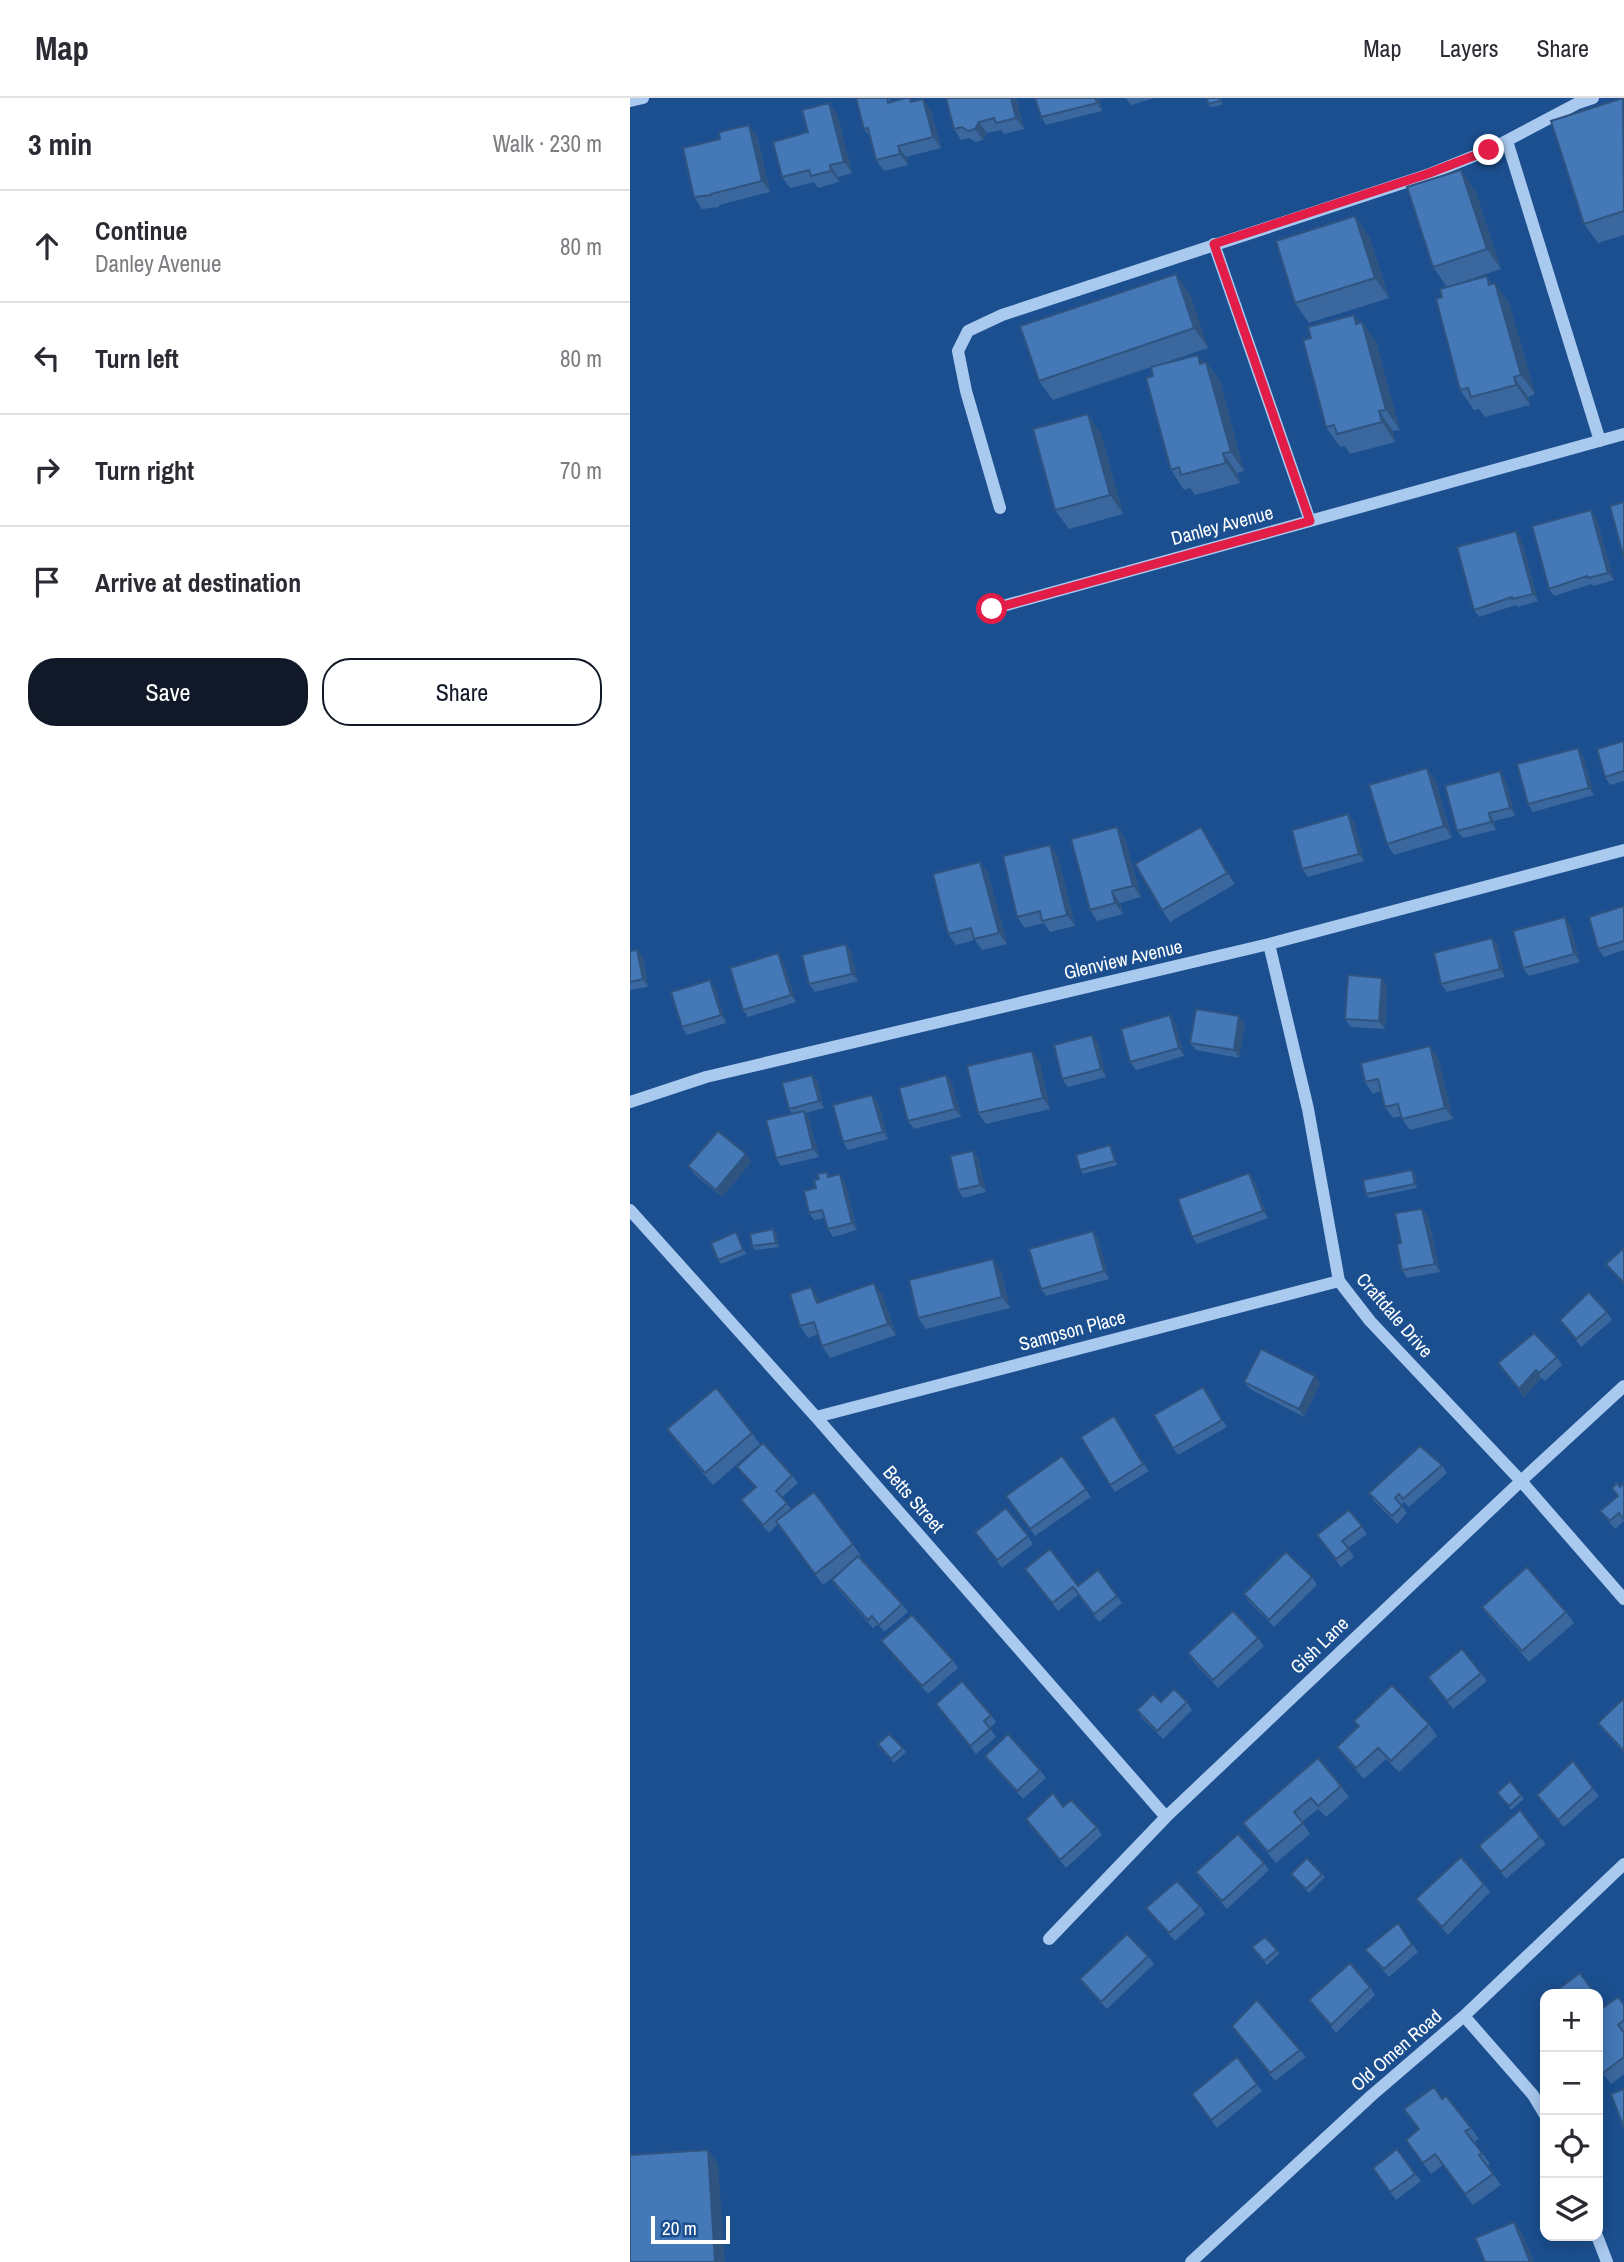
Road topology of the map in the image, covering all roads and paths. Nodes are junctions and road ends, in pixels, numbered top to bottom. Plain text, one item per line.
1 (643, 98) edge
2 (1594, 98) edge
3 (630, 101) edge
4 (1507, 141) junction
5 (1214, 244) junction
6 (1624, 434) edge
7 (1600, 441) junction
8 (1000, 508) dead end
9 (1310, 521) junction
10 (992, 609) dead end
11 (1624, 850) edge
12 (1269, 944) junction
13 (630, 1102) edge
14 (630, 1210) edge
15 (1339, 1281) junction
16 (1624, 1386) edge
17 (816, 1417) junction
18 (1521, 1480) junction
19 (1624, 1599) edge
20 (1166, 1817) junction
21 (1624, 1864) edge
22 (1049, 1939) dead end
23 (1464, 2016) junction
24 (1540, 2107) edge
25 (1599, 2241) edge
26 (1191, 2262) edge
27 (1607, 2262) edge

1 - 3 street
2 - 4 street
4 - 5 street
4 - 7 street
5 - 8 street
5 - 9 street
6 - 7 street, Danley Avenue
7 - 9 street, Danley Avenue
9 - 10 street, Danley Avenue
11 - 12 street, Glenview Avenue
12 - 13 street, Glenview Avenue
12 - 15 street, Craftdale Drive
14 - 17 street, Betts Street
15 - 17 street, Sampson Place
15 - 18 street, Craftdale Drive
16 - 18 street, Gish Lane
17 - 20 street, Betts Street
18 - 19 street, Craftdale Drive
18 - 20 street, Gish Lane
20 - 22 street, Gish Lane
21 - 23 street, Old Omen Road
23 - 24 street
23 - 26 street, Old Omen Road
25 - 27 street

